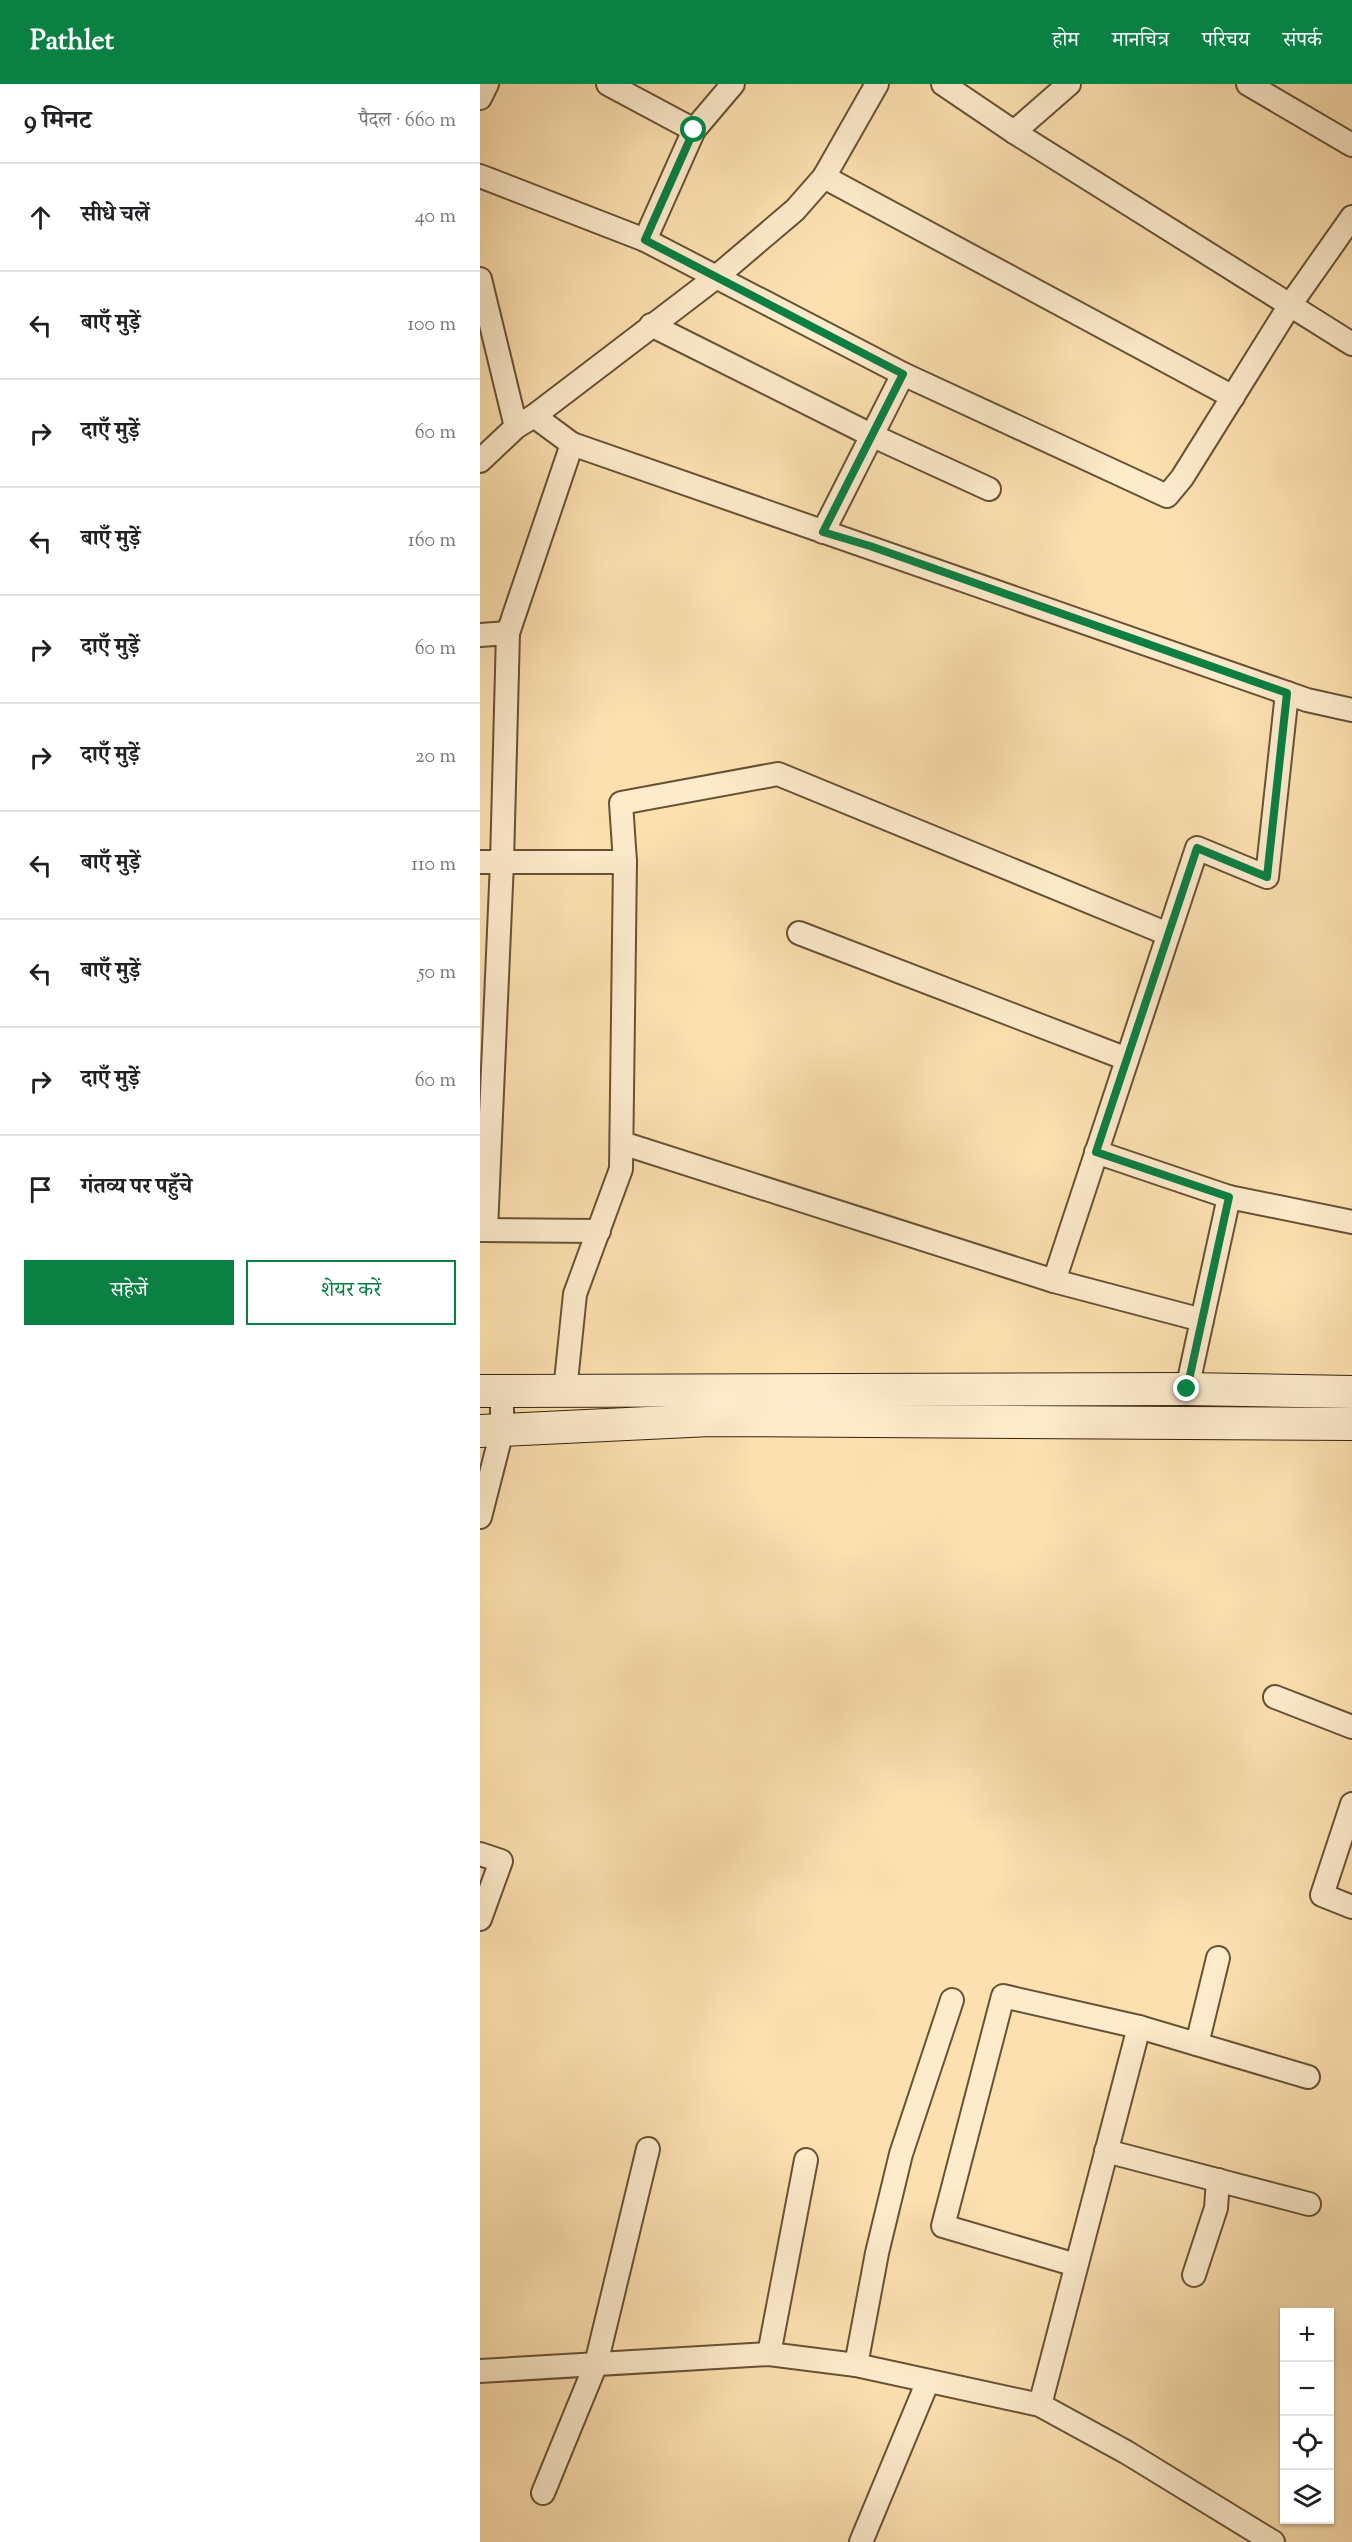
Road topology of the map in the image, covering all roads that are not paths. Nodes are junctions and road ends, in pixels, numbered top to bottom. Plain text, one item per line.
1 (487, 84) edge
2 (608, 84) edge
3 (733, 84) edge
4 (877, 84) edge
5 (943, 84) edge
6 (1070, 84) edge
7 (1248, 84) edge
8 (480, 98) edge
9 (694, 130) junction
10 (1014, 132) junction
11 (1352, 145) edge
12 (480, 176) edge
13 (824, 177) junction
14 (1352, 217) edge
15 (645, 240) junction
16 (715, 278) junction
17 (480, 279) edge
18 (1290, 305) junction
19 (651, 325) junction
20 (1352, 344) edge
21 (903, 374) junction
22 (1233, 397) junction
23 (525, 421) junction
24 (871, 435) junction
25 (572, 444) junction
26 (480, 461) edge
27 (989, 489) dead end
28 (823, 532) junction
29 (508, 633) junction
30 (480, 635) edge
31 (1287, 693) junction
32 (1352, 711) edge
33 (491, 862) edge
34 (624, 862) junction
35 (800, 933) dead end
36 (1168, 934) junction
37 (1127, 1059) junction
38 (622, 1143) junction
39 (1096, 1152) junction
40 (1229, 1197) junction
41 (1352, 1222) edge
42 (483, 1230) edge
43 (598, 1230) junction
44 (1053, 1281) junction
45 (1202, 1320) junction
46 (1187, 1389) junction
47 (491, 1391) edge
48 (565, 1391) junction
49 (1352, 1392) edge
50 (1352, 1424) edge
51 (491, 1431) edge
52 (480, 1517) edge
53 (1275, 1697) dead end
54 (1352, 1727) edge
55 (1352, 1804) edge
56 (480, 1854) edge
57 (1352, 1907) edge
58 (480, 1918) edge
59 (1218, 1958) dead end
60 (952, 2000) dead end
61 (1139, 2027) junction
62 (1197, 2044) junction
63 (1308, 2077) dead end
64 (648, 2149) dead end
65 (1106, 2151) junction
66 (806, 2160) dead end
67 (1218, 2180) junction
68 (1309, 2204) dead end
69 (1077, 2265) junction
70 (1194, 2275) dead end
71 (769, 2354) junction
72 (597, 2364) junction
73 (856, 2366) junction
74 (480, 2371) edge
75 (928, 2381) junction
76 (1040, 2405) junction
77 (543, 2493) dead end
78 (861, 2542) edge
79 (1273, 2542) edge

1 - 8 street
2 - 9 street
3 - 9 street
4 - 13 street
5 - 10 street
6 - 10 street
7 - 11 street
9 - 15 street
10 - 18 street
12 - 15 street
13 - 16 street
13 - 22 street
14 - 18 street
15 - 16 street
16 - 19 street
16 - 21 street
17 - 23 street
18 - 20 street
18 - 22 street
19 - 23 street
19 - 24 street
21 - 22 street
21 - 24 street
23 - 25 street
23 - 26 street
24 - 27 street
24 - 28 street
25 - 28 street
25 - 29 street
28 - 31 street
29 - 30 street
29 - 33 street
31 - 32 street
31 - 36 street
33 - 34 street
33 - 42 street
34 - 36 street
34 - 38 street
35 - 37 street
36 - 37 street
37 - 39 street
38 - 43 street
38 - 44 street
39 - 40 street
39 - 44 street
40 - 41 street
40 - 45 street
42 - 43 street
43 - 48 street
44 - 45 street
45 - 46 street
46 - 48 street
46 - 49 street
47 - 48 street
47 - 51 street
50 - 51 street
51 - 52 street
53 - 54 street
55 - 57 street
56 - 58 street
59 - 62 street
60 - 73 street
61 - 62 street
61 - 65 street
61 - 69 street
62 - 63 street
64 - 72 street
65 - 67 street
65 - 69 street
66 - 71 street
67 - 68 street
67 - 70 street
69 - 76 street
71 - 72 street
71 - 73 street
72 - 74 street
72 - 77 street
73 - 75 street
75 - 76 street
75 - 78 street
76 - 79 street

